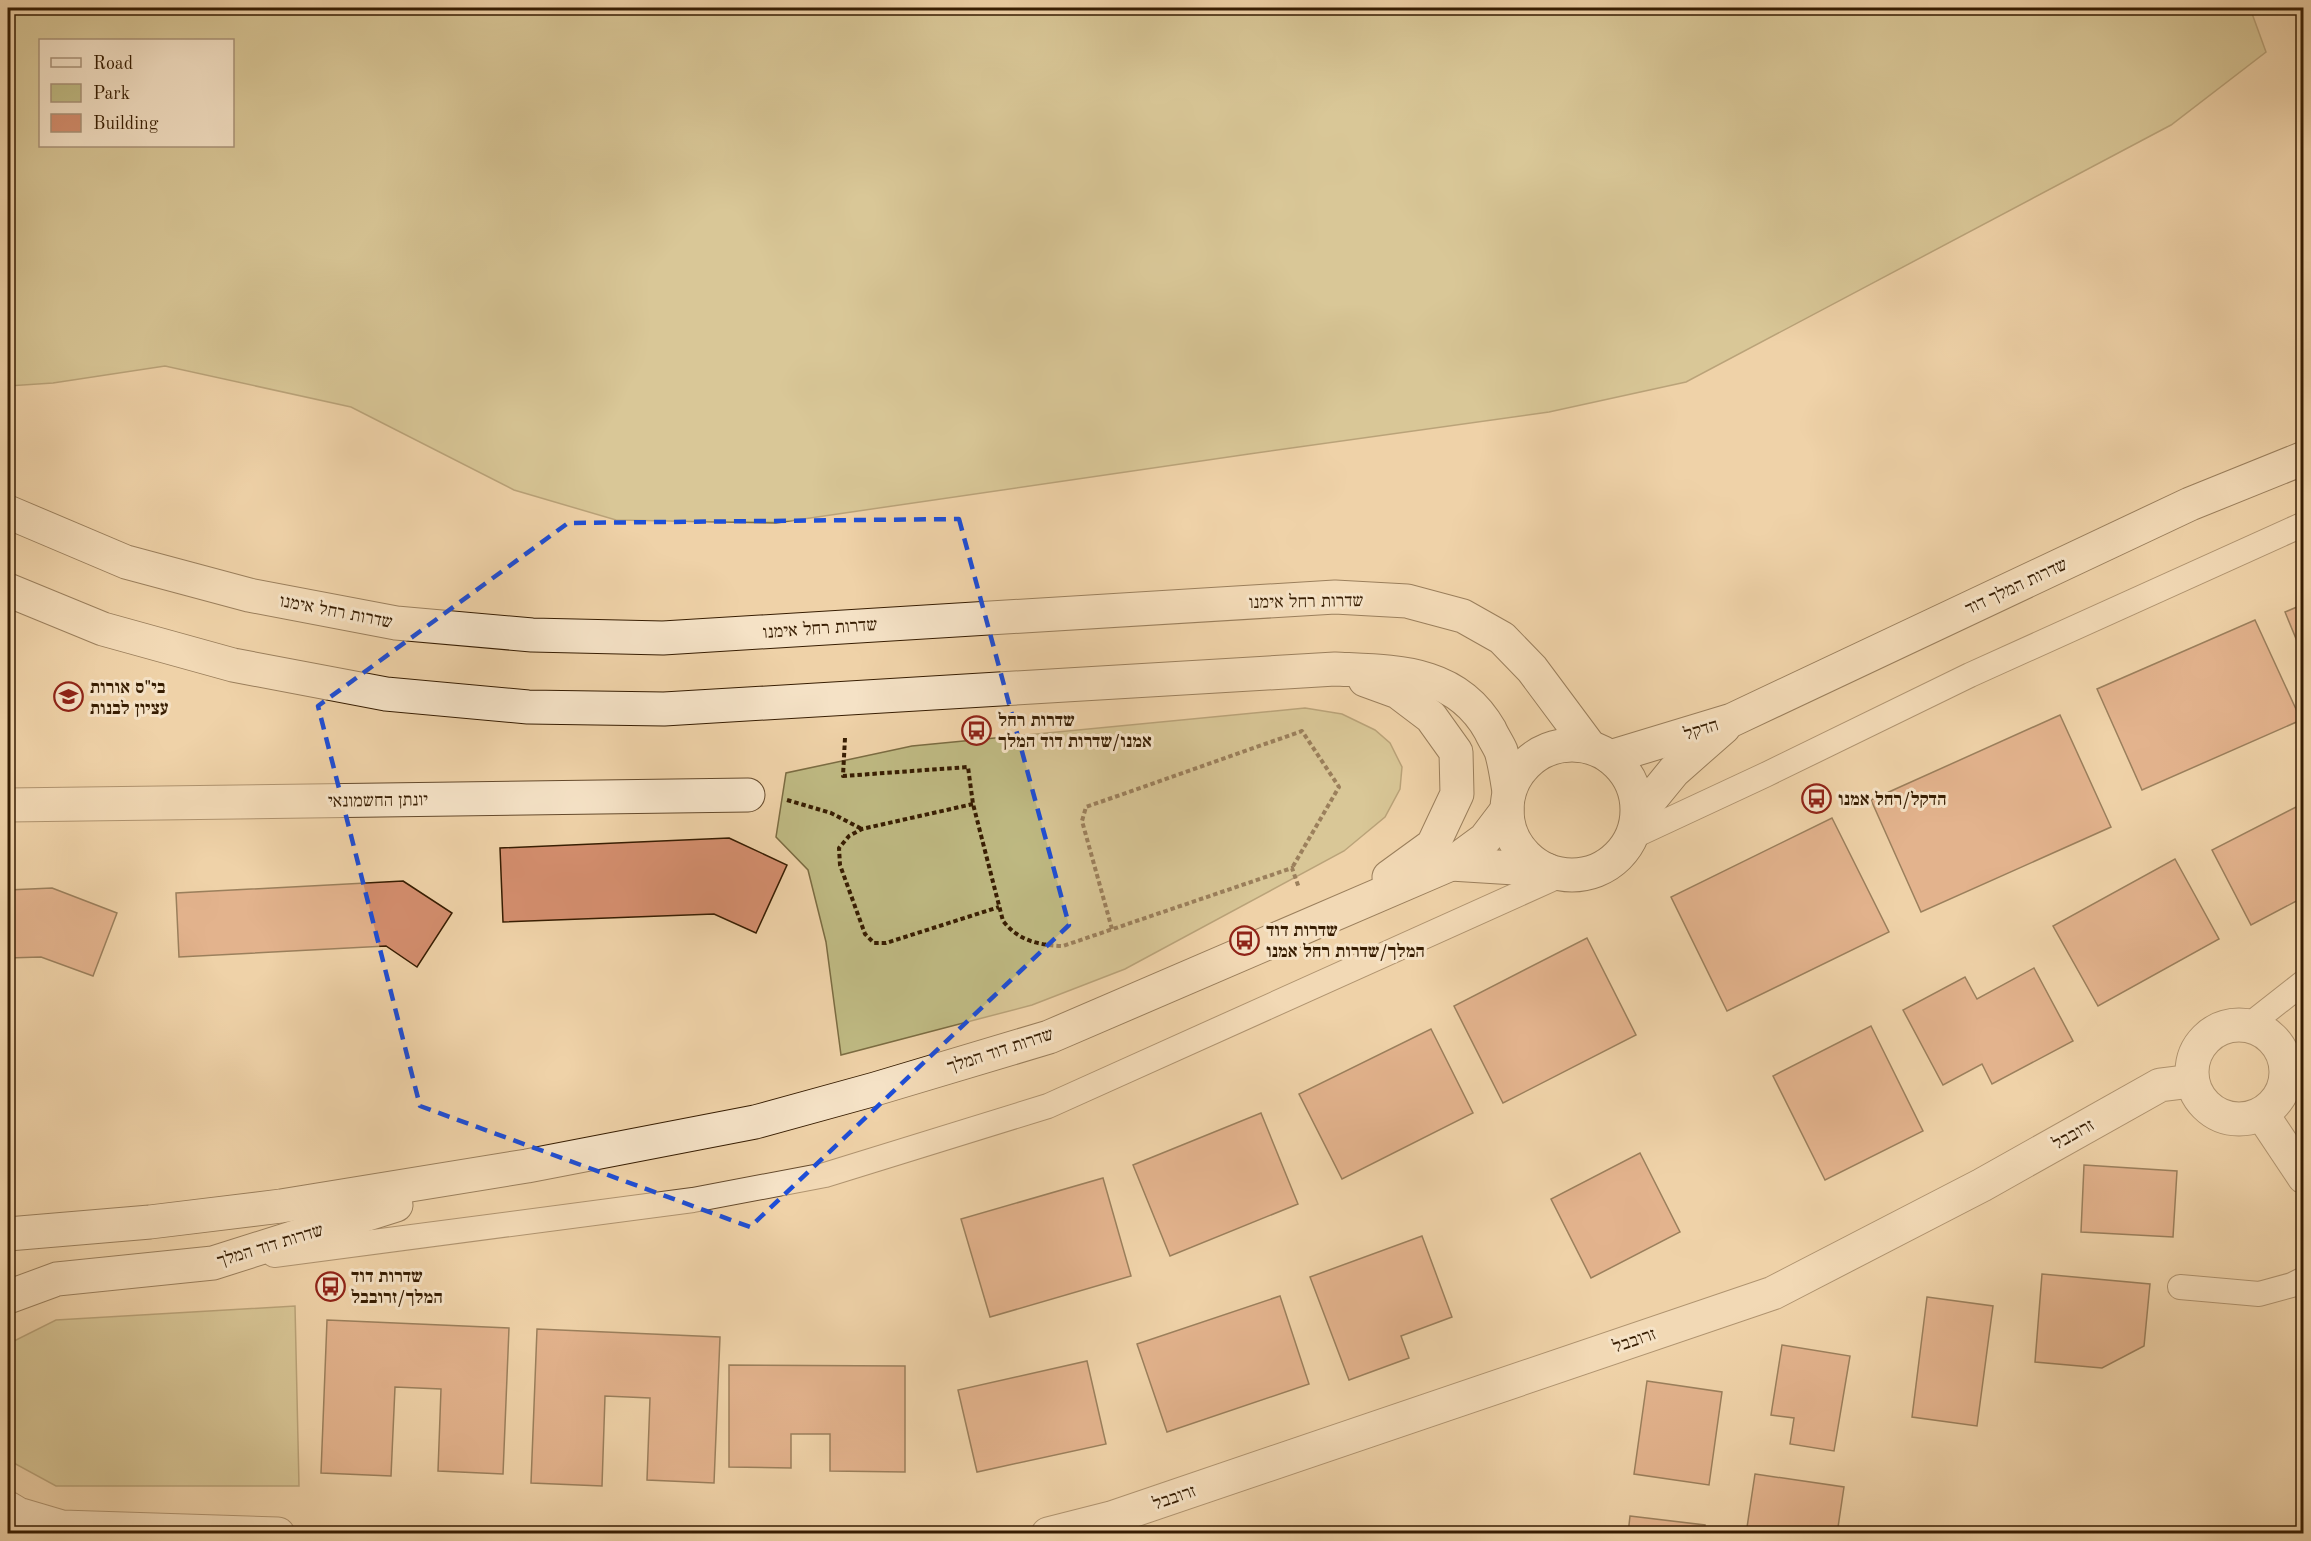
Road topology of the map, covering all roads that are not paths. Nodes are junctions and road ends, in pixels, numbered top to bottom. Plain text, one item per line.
1 (2304, 458) edge
2 (8, 512) edge
3 (2304, 524) edge
4 (8, 590) edge
5 (1335, 669) junction
6 (1732, 720) junction
7 (1600, 752) junction
8 (747, 795) road end
9 (1508, 801) junction
10 (8, 805) edge
11 (1635, 826) junction
12 (1451, 864) junction
13 (1554, 872) junction
14 (1343, 910) junction
15 (2304, 982) edge
16 (2248, 1026) junction
17 (2192, 1081) junction
18 (2262, 1114) junction
19 (527, 1166) junction
20 (2304, 1177) edge
21 (8, 1234) edge
22 (213, 1263) junction
23 (2304, 1279) edge
24 (2180, 1287) dead end
25 (8, 1297) edge
26 (8, 1508) edge
27 (1120, 1526) edge
28 (278, 1533) edge
29 (1048, 1533) edge

1 - 6 street, שדרות המלך דוד
2 - 7 street, שדרות רחל אימנו
3 - 11 lane
4 - 5 street
5 - 9 street
5 - 14 street
6 - 7 street, הדקל
6 - 11 street, הדקל
7 - 9 street
7 - 11 street
8 - 10 street, יונתן החשמונאי
9 - 12 street, שדרות דוד המלך
9 - 13 street
11 - 13 street
12 - 13 street, שדרות דוד המלך
12 - 14 street, שדרות דוד המלך
13 - 22 lane
14 - 19 street, שדרות דוד המלך
15 - 16 lane
16 - 17 street
16 - 18 street
17 - 18 street
17 - 27 street, זרובבל
18 - 20 street
19 - 21 street, שדרות דוד המלך
19 - 22 street, שדרות דוד המלך
22 - 25 street, שדרות דוד המלך
23 - 24 lane
26 - 28 street
27 - 29 street, זרובבל

